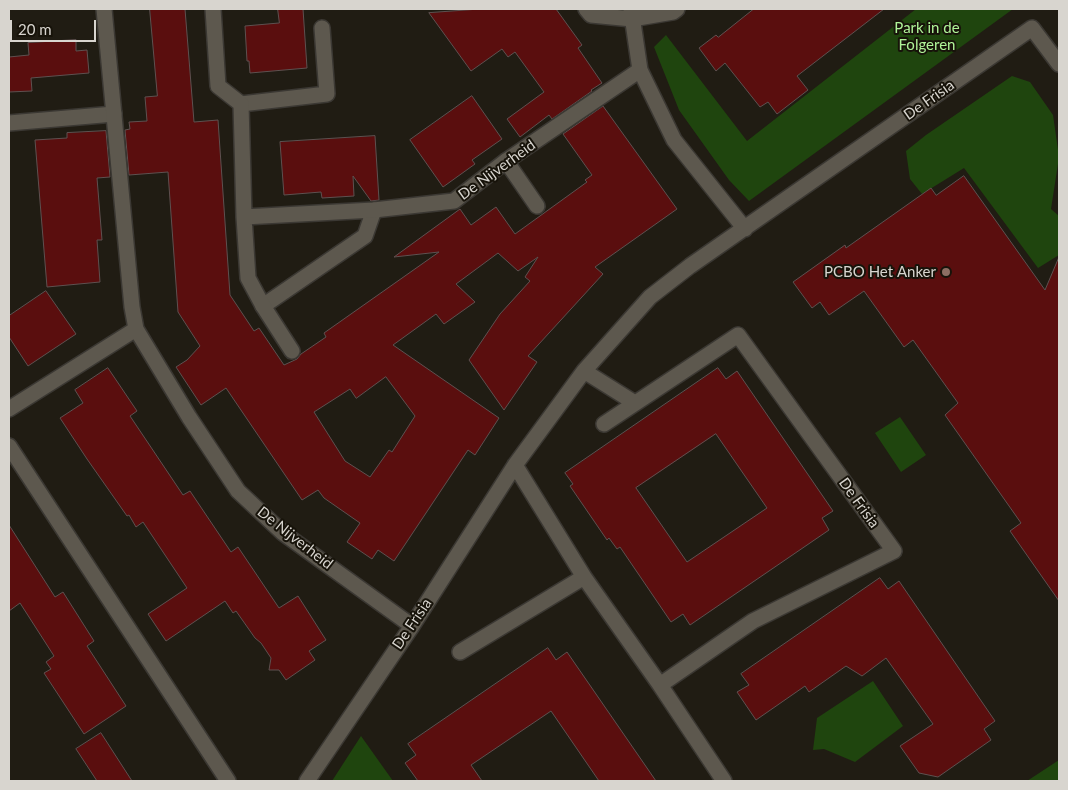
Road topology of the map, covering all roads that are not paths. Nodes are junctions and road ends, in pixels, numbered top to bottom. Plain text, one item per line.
1 (104, 9) edge
2 (213, 9) edge
3 (586, 9) edge
4 (677, 9) edge
5 (631, 14) edge
6 (322, 28) dead end
7 (1059, 64) edge
8 (640, 70) junction
9 (241, 104) junction
10 (114, 114) junction
11 (9, 123) edge
12 (506, 161) junction
13 (537, 206) dead end
14 (374, 210) junction
15 (244, 217) junction
16 (745, 229) junction
17 (263, 306) junction
18 (136, 329) junction
19 (292, 350) dead end
20 (584, 371) junction
21 (635, 403) junction
22 (9, 409) edge
23 (604, 424) dead end
24 (9, 446) edge
25 (515, 465) junction
26 (584, 577) junction
27 (412, 626) junction
28 (460, 652) dead end
29 (660, 685) junction
30 (228, 781) edge
31 (307, 781) edge
32 (724, 781) edge

1 - 10 street, De Nijverheid
2 - 9 street
3 - 5 street
4 - 5 street
5 - 8 street
6 - 9 street
7 - 16 street, De Frisia
8 - 12 street, De Nijverheid
8 - 16 street
9 - 15 street
10 - 11 street
10 - 18 street, De Nijverheid
12 - 13 street
12 - 14 street, De Nijverheid
14 - 15 street, De Nijverheid
14 - 17 street
15 - 17 street
16 - 20 street, De Frisia
17 - 19 street
18 - 22 street
18 - 27 street, De Nijverheid
20 - 21 street
20 - 25 street, De Frisia
21 - 23 street, De Frisia
21 - 29 street, De Frisia
24 - 30 street
25 - 26 street
25 - 27 street, De Frisia
26 - 28 street
26 - 29 street
27 - 31 street, De Frisia
29 - 32 street

